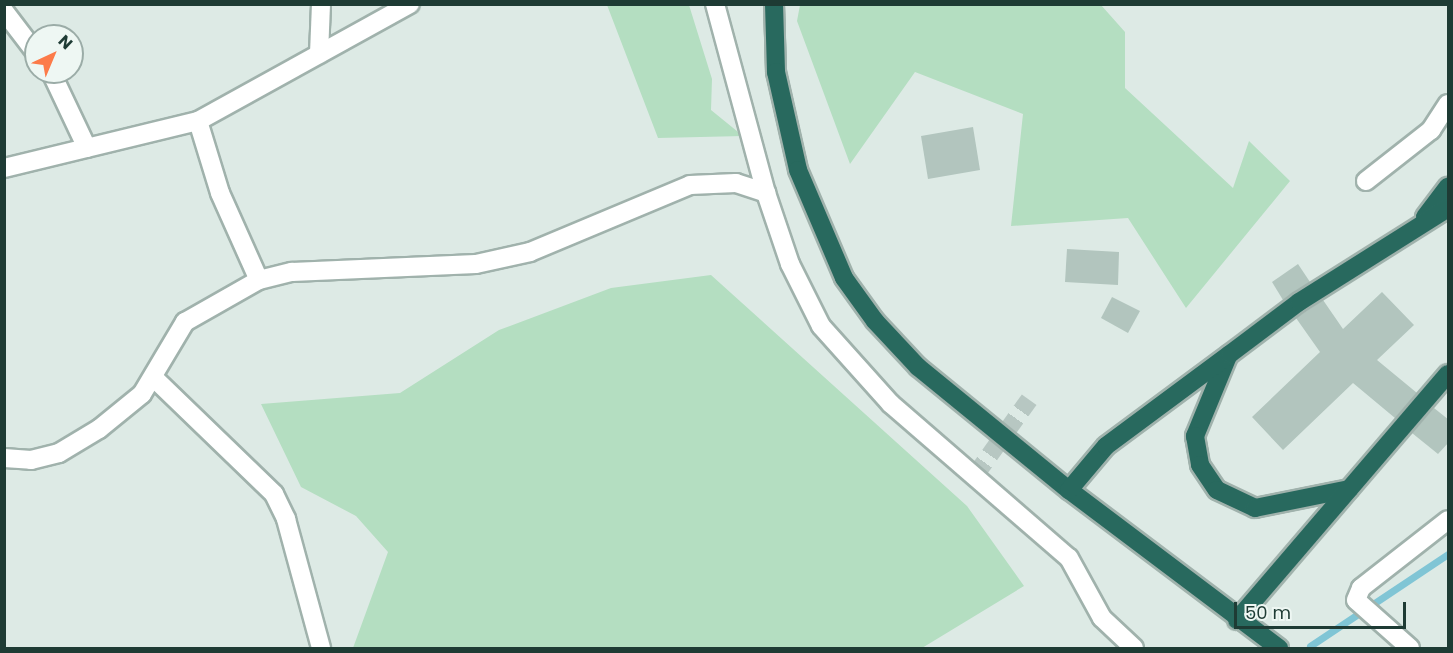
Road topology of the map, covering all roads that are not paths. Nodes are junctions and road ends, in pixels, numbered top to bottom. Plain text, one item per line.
1 (321, 4) edge
2 (410, 4) edge
3 (715, 4) edge
4 (774, 4) edge
5 (4, 11) edge
6 (24, 37) edge
7 (319, 54) junction
8 (57, 84) edge
9 (1449, 104) edge
10 (198, 121) junction
11 (87, 148) junction
12 (4, 168) edge
13 (1366, 181) dead end
14 (1449, 187) edge
15 (766, 193) junction
16 (1449, 208) edge
17 (1419, 226) junction
18 (260, 280) junction
19 (1230, 354) junction
20 (1449, 374) edge
21 (154, 378) junction
22 (4, 458) edge
23 (1349, 489) junction
24 (1070, 490) junction
25 (1449, 520) edge
26 (1237, 620) junction
27 (321, 648) edge
28 (1134, 648) edge
29 (1279, 648) edge
30 (1410, 648) edge

1 - 7 street
2 - 7 street
3 - 15 street
4 - 24 highway
5 - 6 street
7 - 10 street
8 - 11 street
9 - 13 street
10 - 11 street
10 - 18 street
11 - 12 street
14 - 17 highway
15 - 18 street
15 - 28 street
16 - 17 highway
17 - 19 highway
18 - 21 street
19 - 23 highway
19 - 24 highway
20 - 23 highway
21 - 22 street
21 - 27 street
23 - 26 highway
24 - 26 highway
25 - 30 street
26 - 29 highway

